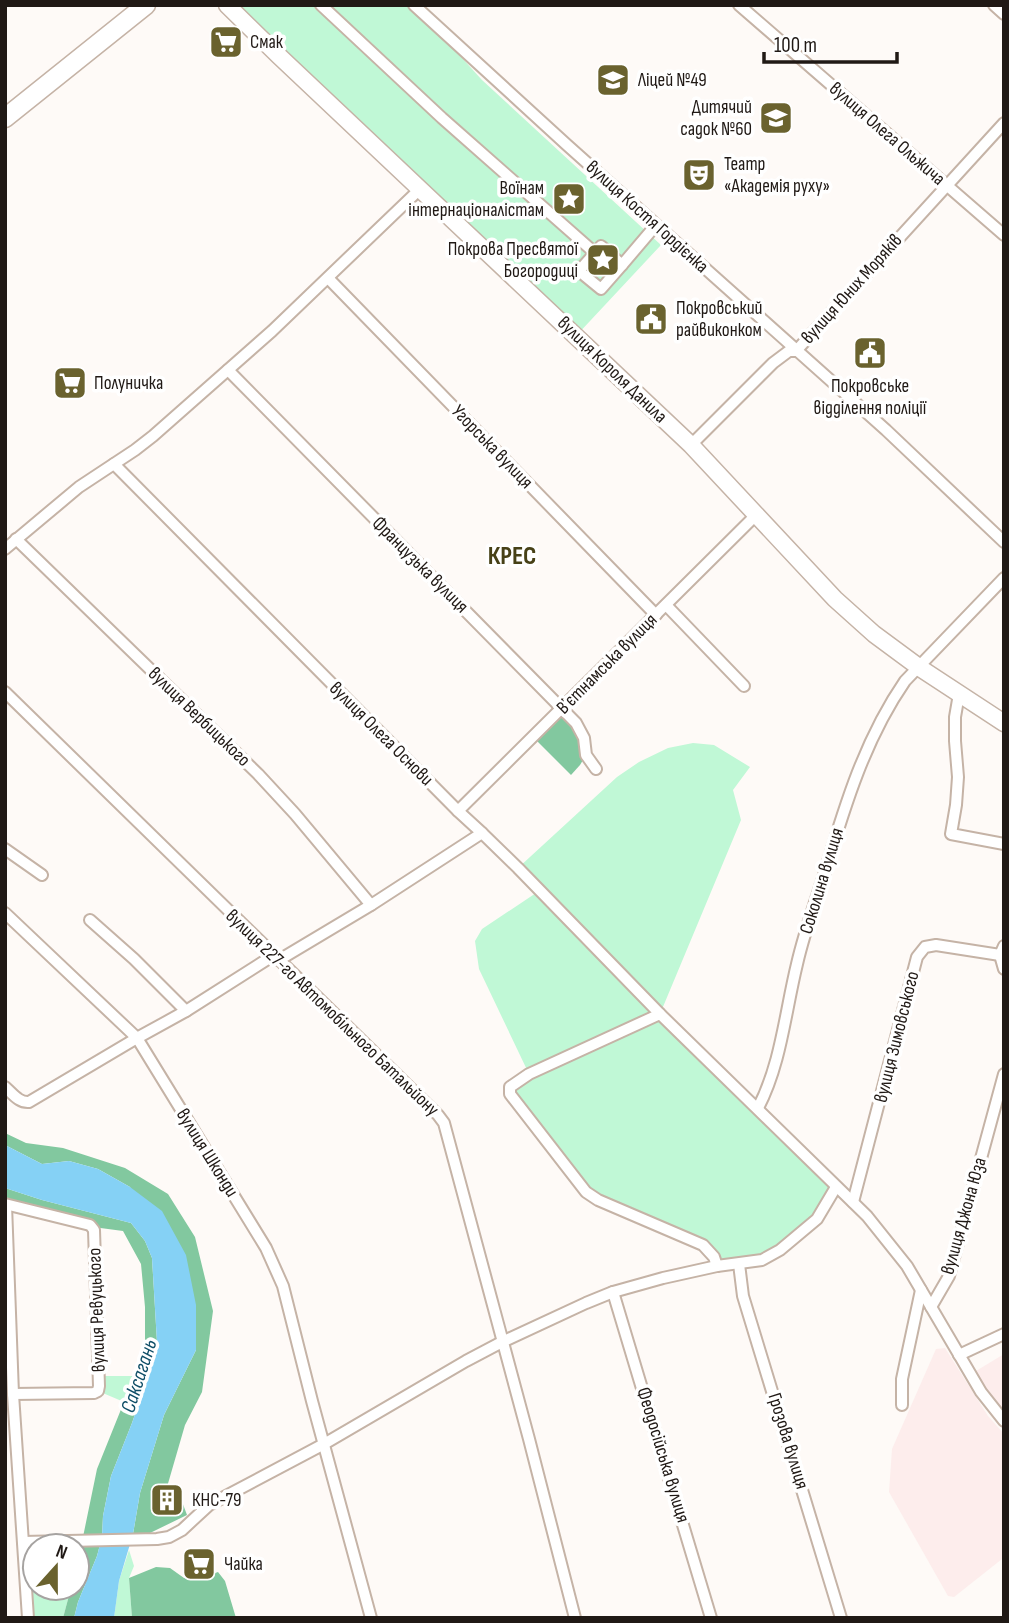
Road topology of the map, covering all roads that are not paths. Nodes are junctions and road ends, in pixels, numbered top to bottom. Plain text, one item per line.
1 (146, 5) edge
2 (227, 5) edge
3 (321, 5) edge
4 (414, 5) edge
5 (739, 5) edge
6 (994, 5) edge
7 (1004, 14) edge
8 (5, 117) edge
9 (1004, 122) edge
10 (946, 185) junction
11 (420, 189) junction
12 (656, 225) junction
13 (1004, 235) edge
14 (595, 253) junction
15 (622, 265) junction
16 (328, 278) junction
17 (796, 351) junction
18 (228, 370) junction
19 (691, 445) junction
20 (114, 464) junction
21 (756, 515) junction
22 (16, 539) junction
23 (1004, 542) edge
24 (5, 549) edge
25 (1004, 578) edge
26 (666, 606) junction
27 (656, 615) junction
28 (919, 668) junction
29 (744, 686) dead end
30 (5, 692) edge
31 (958, 694) junction
32 (562, 709) junction
33 (1004, 723) edge
34 (596, 769) dead end
35 (458, 811) junction
36 (482, 833) junction
37 (1004, 844) edge
38 (5, 849) edge
39 (43, 875) dead end
40 (371, 905) junction
41 (5, 913) edge
42 (90, 920) dead end
43 (1002, 950) edge
44 (277, 958) junction
45 (1004, 969) edge
46 (186, 1011) junction
47 (660, 1014) junction
48 (136, 1038) junction
49 (1004, 1074) edge
50 (5, 1087) edge
51 (758, 1108) junction
52 (991, 1122) junction
53 (1004, 1126) edge
54 (836, 1187) junction
55 (853, 1202) junction
56 (6, 1205) edge
57 (738, 1264) junction
58 (717, 1266) junction
59 (920, 1290) junction
60 (613, 1292) junction
61 (931, 1307) junction
62 (1004, 1334) edge
63 (502, 1342) junction
64 (959, 1355) junction
65 (13, 1394) junction
66 (902, 1405) dead end
67 (1004, 1421) edge
68 (324, 1444) junction
69 (22, 1532) edge
70 (91, 1539) edge
71 (371, 1618) edge
72 (575, 1618) edge
73 (711, 1618) edge
74 (841, 1618) edge

1 - 8 main road
2 - 11 main road, вулиця Короля Данила
3 - 14 street
4 - 12 street, вулиця Костя Гордієнка
5 - 10 street, вулиця Олега Ольжича
6 - 7 street
9 - 10 street, вулиця Юних Моряків
10 - 13 street, вулиця Олега Ольжича
10 - 17 street, вулиця Юних Моряків
11 - 16 street
11 - 19 main road, вулиця Короля Данила
12 - 15 street
12 - 17 street, вулиця Костя Гордієнка
14 - 15 street
14 - 15 street
16 - 18 street
16 - 27 street, Угорська вулиця
17 - 19 street, вулиця Юних Моряків
17 - 23 street, вулиця Костя Гордієнка
18 - 20 street
18 - 32 street, Французька вулиця
19 - 21 main road, вулиця Короля Данила
20 - 22 street
20 - 35 street, вулиця Олега Основи
21 - 26 street, Вʼєтнамська вулиця
21 - 28 main road, вулиця Короля Данила
22 - 24 street
22 - 40 street, вулиця Вербицького
25 - 28 street, Соколина вулиця
26 - 27 street, Вʼєтнамська вулиця
26 - 29 street
27 - 32 street, Вʼєтнамська вулиця
28 - 31 main road, вулиця Короля Данила
28 - 51 street, Соколина вулиця
30 - 44 street, вулиця 227-го Автомобільного Батальйону
31 - 33 main road, вулиця Короля Данила
31 - 37 street
32 - 34 street, Французька вулиця
32 - 35 street, Вʼєтнамська вулиця
35 - 36 street, вулиця Олега Основи
36 - 40 street
36 - 47 street, вулиця Олега Основи
38 - 39 street
40 - 44 street
41 - 48 street, вулиця Шконди
42 - 46 street
43 - 45 street
43 - 55 street, вулиця Зимовського
44 - 46 street
44 - 63 street, вулиця 227-го Автомобільного Батальйону
46 - 48 street
47 - 51 street, вулиця Олега Основи
47 - 58 street
48 - 50 street
48 - 68 street, вулиця Шконди
49 - 52 street, вулиця Джона Юза
51 - 54 street, вулиця Олега Основи
52 - 53 street
52 - 61 street, вулиця Джона Юза
54 - 55 street, вулиця Олега Основи
54 - 57 street
55 - 59 street, вулиця Олега Основи
56 - 65 street
56 - 65 street, вулиця Ревуцького
57 - 58 street
57 - 74 street, Грозова вулиця
58 - 60 street
59 - 61 street, вулиця Олега Основи
59 - 66 street
60 - 63 street
60 - 73 street, Феодосійська вулиця
61 - 64 street, вулиця Олега Основи
62 - 64 street
63 - 68 street
63 - 72 street, вулиця 227-го Автомобільного Батальйону
64 - 67 street, вулиця Олега Основи
65 - 69 street
68 - 70 street
68 - 71 street, вулиця Шконди

